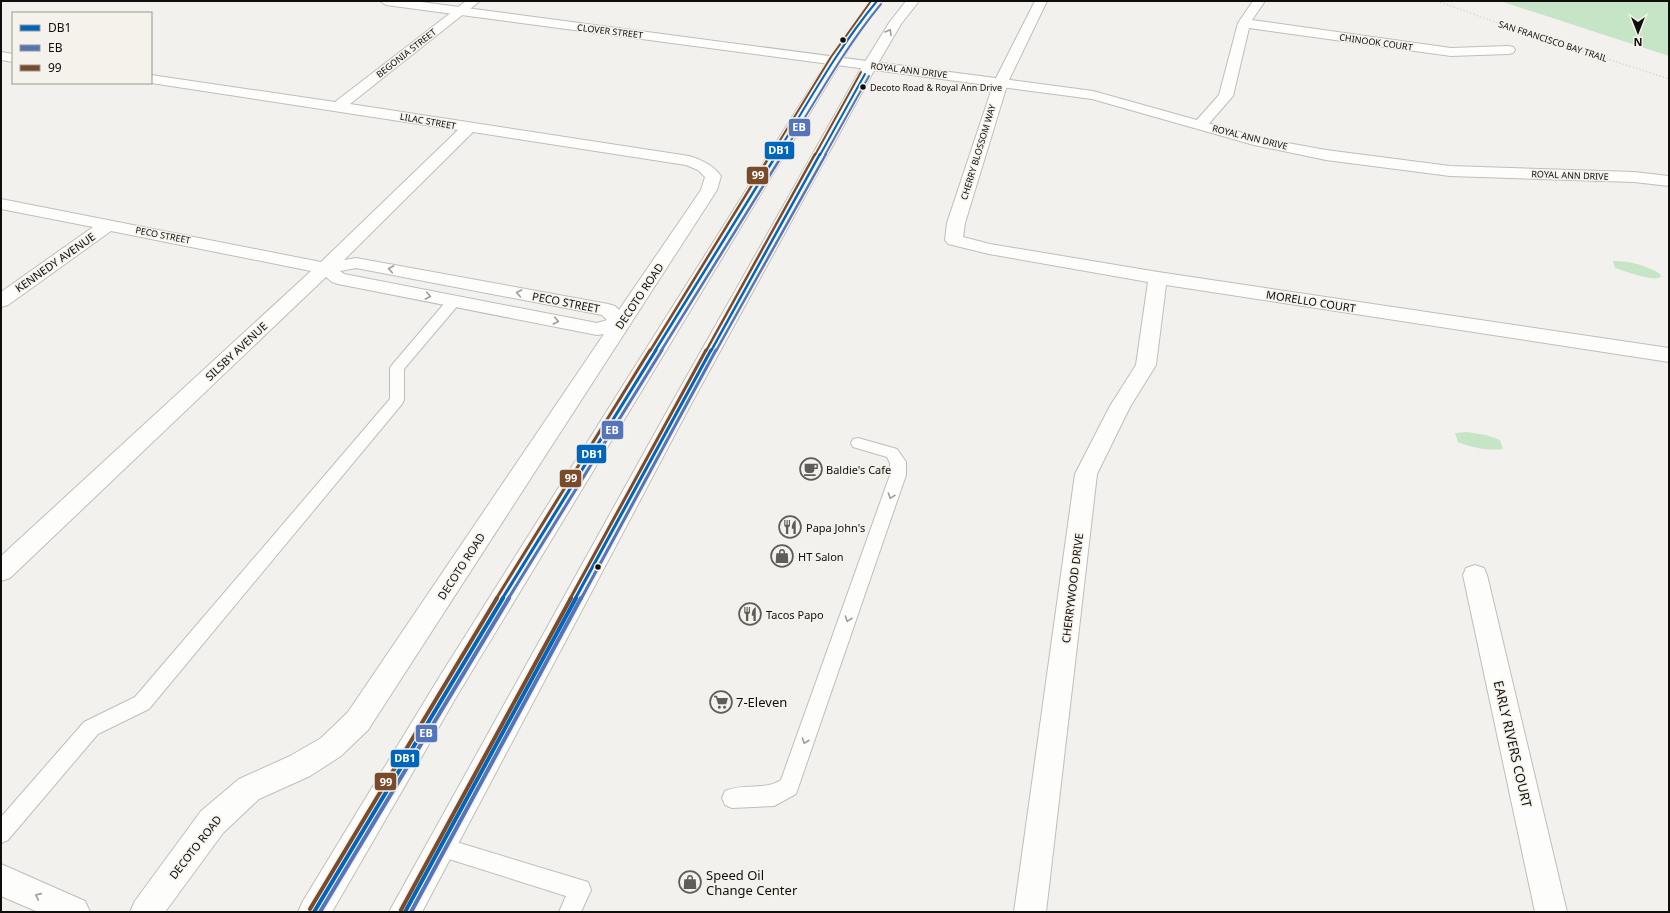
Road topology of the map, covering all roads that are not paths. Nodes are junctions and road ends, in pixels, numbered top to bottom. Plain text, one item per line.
1 (386, 1) edge
2 (474, 1) edge
3 (877, 1) edge
4 (912, 1) edge
5 (1041, 1) edge
6 (1259, 1) edge
7 (459, 12) junction
8 (1244, 23) junction
9 (1508, 50) dead end
10 (1, 56) edge
11 (12, 58) edge
12 (835, 60) junction
13 (870, 65) junction
14 (152, 79) edge
15 (1000, 82) junction
16 (339, 106) junction
17 (1200, 124) junction
18 (470, 128) junction
19 (704, 167) joint
20 (1669, 181) edge
21 (1, 204) edge
22 (108, 224) junction
23 (954, 240) joint
24 (325, 268) junction
25 (1158, 278) junction
26 (1, 301) edge
27 (454, 301) junction
28 (621, 323) junction
29 (1669, 355) edge
30 (858, 444) dead end
31 (1, 571) edge
32 (1474, 575) dead end
33 (732, 798) dead end
34 (1, 833) edge
35 (440, 847) junction
36 (1, 880) edge
37 (74, 912) edge
38 (146, 912) edge
39 (314, 912) edge
40 (405, 912) edge
41 (570, 912) edge
42 (1030, 912) edge
43 (1551, 912) edge

1 - 7 street, CLOVER STREET
2 - 7 street, BEGONIA STREET
3 - 12 street
13 -> 4 street
5 - 15 street, CHERRY BLOSSOM WAY
6 - 8 street
7 - 12 street, CLOVER STREET
7 - 16 street, BEGONIA STREET
8 - 9 street, CHINOOK COURT
8 - 17 street
10 - 11 street
12 - 13 street, ROYAL ANN DRIVE
12 - 39 street
13 - 15 street, ROYAL ANN DRIVE
13 - 35 street
14 - 16 street, LILAC STREET
15 - 17 street, ROYAL ANN DRIVE
15 - 23 street, CHERRY BLOSSOM WAY
16 - 18 street, LILAC STREET
17 - 20 street, ROYAL ANN DRIVE
18 - 19 street, LILAC STREET
18 - 24 street, SILSBY AVENUE
19 - 28 street, DECOTO ROAD
21 - 22 street, PECO STREET
22 - 24 street, PECO STREET
22 - 26 street, KENNEDY AVENUE
23 - 25 street, MORELLO COURT
24 -> 27 street, PECO STREET
28 -> 24 street, PECO STREET
24 - 31 street, SILSBY AVENUE
25 - 29 street, MORELLO COURT
25 - 42 street, CHERRYWOOD DRIVE
27 -> 28 street, PECO STREET
27 - 34 lane
28 - 38 street, DECOTO ROAD
30 -> 33 lane
32 - 43 street, EARLY RIVERS COURT
35 - 40 street
35 - 41 lane
37 -> 36 street

